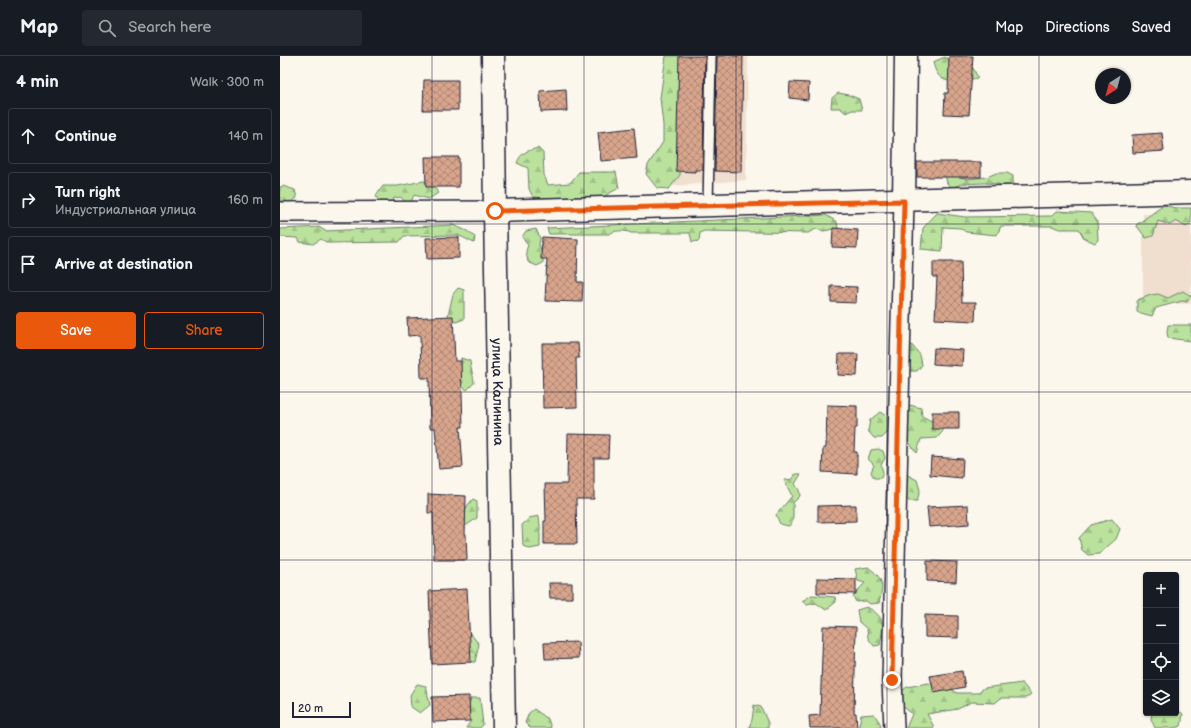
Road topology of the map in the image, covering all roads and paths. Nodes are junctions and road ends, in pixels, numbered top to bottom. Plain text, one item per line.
1 (493, 56) edge
2 (712, 56) edge
3 (906, 56) edge
4 (1191, 192) edge
5 (904, 201) junction
6 (708, 206) junction
7 (495, 211) junction
8 (280, 212) edge
9 (504, 728) edge
10 (894, 728) edge

1 - 7 street, улица Калинина
2 - 6 lane
3 - 5 street
4 - 5 street
5 - 6 street
5 - 10 street
6 - 7 street
7 - 8 street
7 - 9 street, улица Калинина

